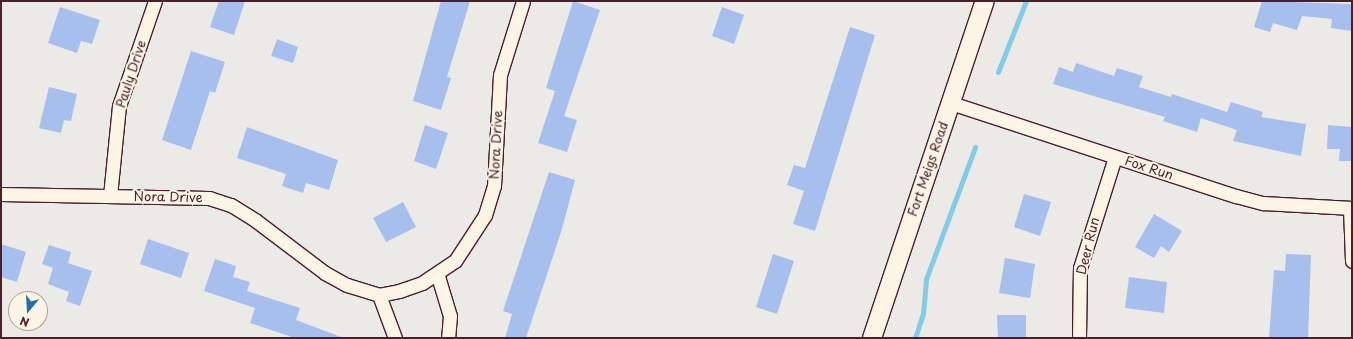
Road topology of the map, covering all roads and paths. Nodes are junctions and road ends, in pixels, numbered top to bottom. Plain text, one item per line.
1 (155, 1) edge
2 (523, 1) edge
3 (984, 1) edge
4 (951, 103) junction
5 (1116, 157) junction
6 (1, 194) edge
7 (110, 196) junction
8 (1351, 208) edge
9 (1352, 261) edge
10 (437, 273) junction
11 (378, 295) junction
12 (395, 338) edge
13 (448, 338) edge
14 (872, 338) edge
15 (1079, 338) edge

1 - 7 street, Pauly Drive
2 - 10 street, Nora Drive
3 - 4 street, Fort Meigs Road
4 - 5 street, Fox Run
4 - 14 street, Fort Meigs Road
5 - 8 street, Fox Run
5 - 15 street, Deer Run
6 - 7 street, Nora Drive
7 - 11 street, Nora Drive
8 - 9 street
10 - 11 street, Nora Drive
10 - 13 street
11 - 12 street

